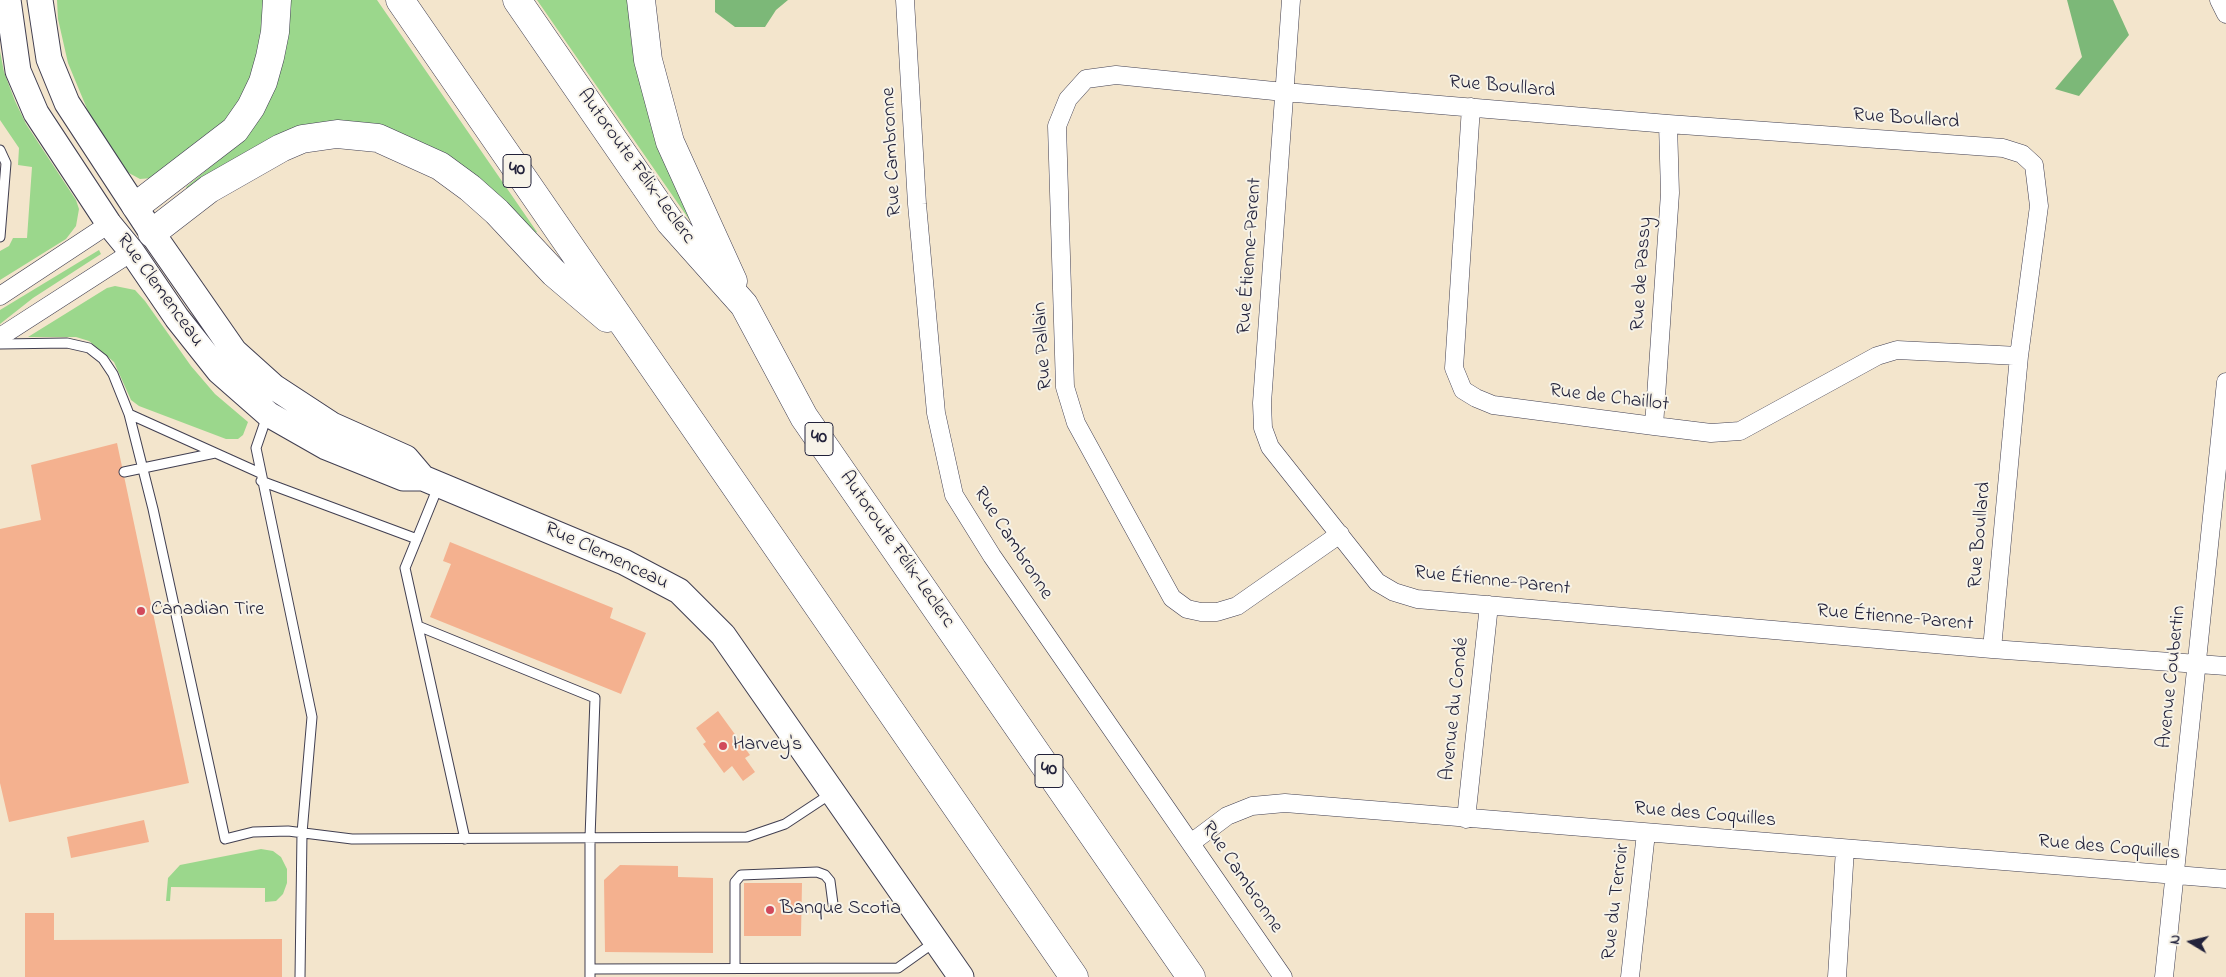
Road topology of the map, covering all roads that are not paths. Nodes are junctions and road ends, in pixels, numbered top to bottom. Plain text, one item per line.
1 (40, 0) edge
2 (277, 0) edge
3 (400, 0) edge
4 (517, 0) edge
5 (641, 0) edge
6 (905, 0) edge
7 (1291, 0) edge
8 (2219, 0) edge
9 (6, 7) edge
10 (2226, 14) edge
11 (1284, 92) junction
12 (1471, 107) junction
13 (1668, 124) junction
14 (0, 150) edge
15 (136, 206) junction
16 (109, 224) junction
17 (152, 233) junction
18 (0, 237) edge
19 (132, 252) junction
20 (0, 296) edge
21 (744, 305) junction
22 (0, 337) edge
23 (635, 341) junction
24 (0, 344) edge
25 (2019, 356) junction
26 (2226, 382) edge
27 (129, 414) junction
28 (268, 414) junction
29 (1654, 426) junction
30 (216, 453) junction
31 (142, 469) junction
32 (124, 472) dead end
33 (260, 477) junction
34 (431, 481) junction
35 (1340, 534) junction
36 (417, 539) junction
37 (1489, 605) junction
38 (418, 626) junction
39 (1992, 649) junction
40 (2195, 664) junction
41 (2226, 666) edge
42 (834, 792) junction
43 (1466, 819) junction
44 (302, 833) junction
45 (1646, 833) junction
46 (590, 838) junction
47 (465, 839) junction
48 (1191, 842) junction
49 (1845, 848) junction
50 (2174, 876) junction
51 (2226, 880) edge
52 (833, 904) dead end
53 (936, 941) junction
54 (735, 968) junction
55 (590, 973) edge
56 (898, 973) edge
57 (300, 977) edge
58 (961, 977) edge
59 (1074, 977) edge
60 (1190, 977) edge
61 (1283, 977) edge
62 (1630, 977) edge
63 (1837, 977) edge
64 (2164, 977) edge

1 - 15 street, Rue Clemenceau
2 - 15 highway
3 - 23 highway, 40
4 - 21 highway, Autoroute Félix-Leclerc / 40
5 - 21 highway
6 - 48 street, Rue Cambronne
7 - 11 street, Rue Étienne-Parent
8 - 10 street
9 - 16 street, Rue Clemenceau
11 - 12 street, Rue Boullard
11 - 35 street, Rue Étienne-Parent
11 - 35 street, Rue Pallain
12 - 13 street, Rue Boullard
12 - 29 street, Rue de Chaillot
13 - 25 street, Rue Boullard
13 - 29 street, Rue de Passy
14 - 18 lane
15 - 16 street
15 - 17 street, Rue Clemenceau
16 - 19 street, Rue Clemenceau
16 - 20 street
17 - 19 street
17 - 23 highway
17 - 34 street, Rue Clemenceau
19 - 22 street
19 - 28 street, Rue Clemenceau
21 - 60 highway, Autoroute Félix-Leclerc / 40
23 - 59 highway, 40
24 - 27 lane
25 - 29 street, Rue de Chaillot
25 - 39 street, Rue Boullard
26 - 40 street, Avenue Coubertin
27 - 30 lane
27 - 31 lane
28 - 33 lane
28 - 34 street, Rue Clemenceau
30 - 31 lane
30 - 33 lane
31 - 32 lane
31 - 44 lane
33 - 36 lane
33 - 44 lane
34 - 36 lane
34 - 42 street, Rue Clemenceau
35 - 37 street, Rue Étienne-Parent
36 - 38 lane
37 - 39 street, Rue Étienne-Parent
37 - 43 street, Avenue du Condé
38 - 46 lane
38 - 47 lane
39 - 40 street, Rue Étienne-Parent
40 - 41 street, Rue Étienne-Parent
40 - 50 street, Avenue Coubertin
42 - 46 lane
42 - 53 street, Rue Clemenceau
43 - 45 street, Rue des Coquilles
43 - 48 street, Rue des Coquilles
44 - 47 lane
44 - 57 lane
45 - 49 street, Rue des Coquilles
45 - 62 street, Rue du Terroir
46 - 47 lane
46 - 55 lane
48 - 61 street, Rue Cambronne
49 - 50 street, Rue des Coquilles
49 - 63 street
50 - 51 street, Rue des Coquilles
50 - 64 street, Avenue Coubertin
52 - 54 lane
53 - 56 lane
53 - 58 street, Rue Clemenceau
54 - 55 lane
54 - 56 lane

